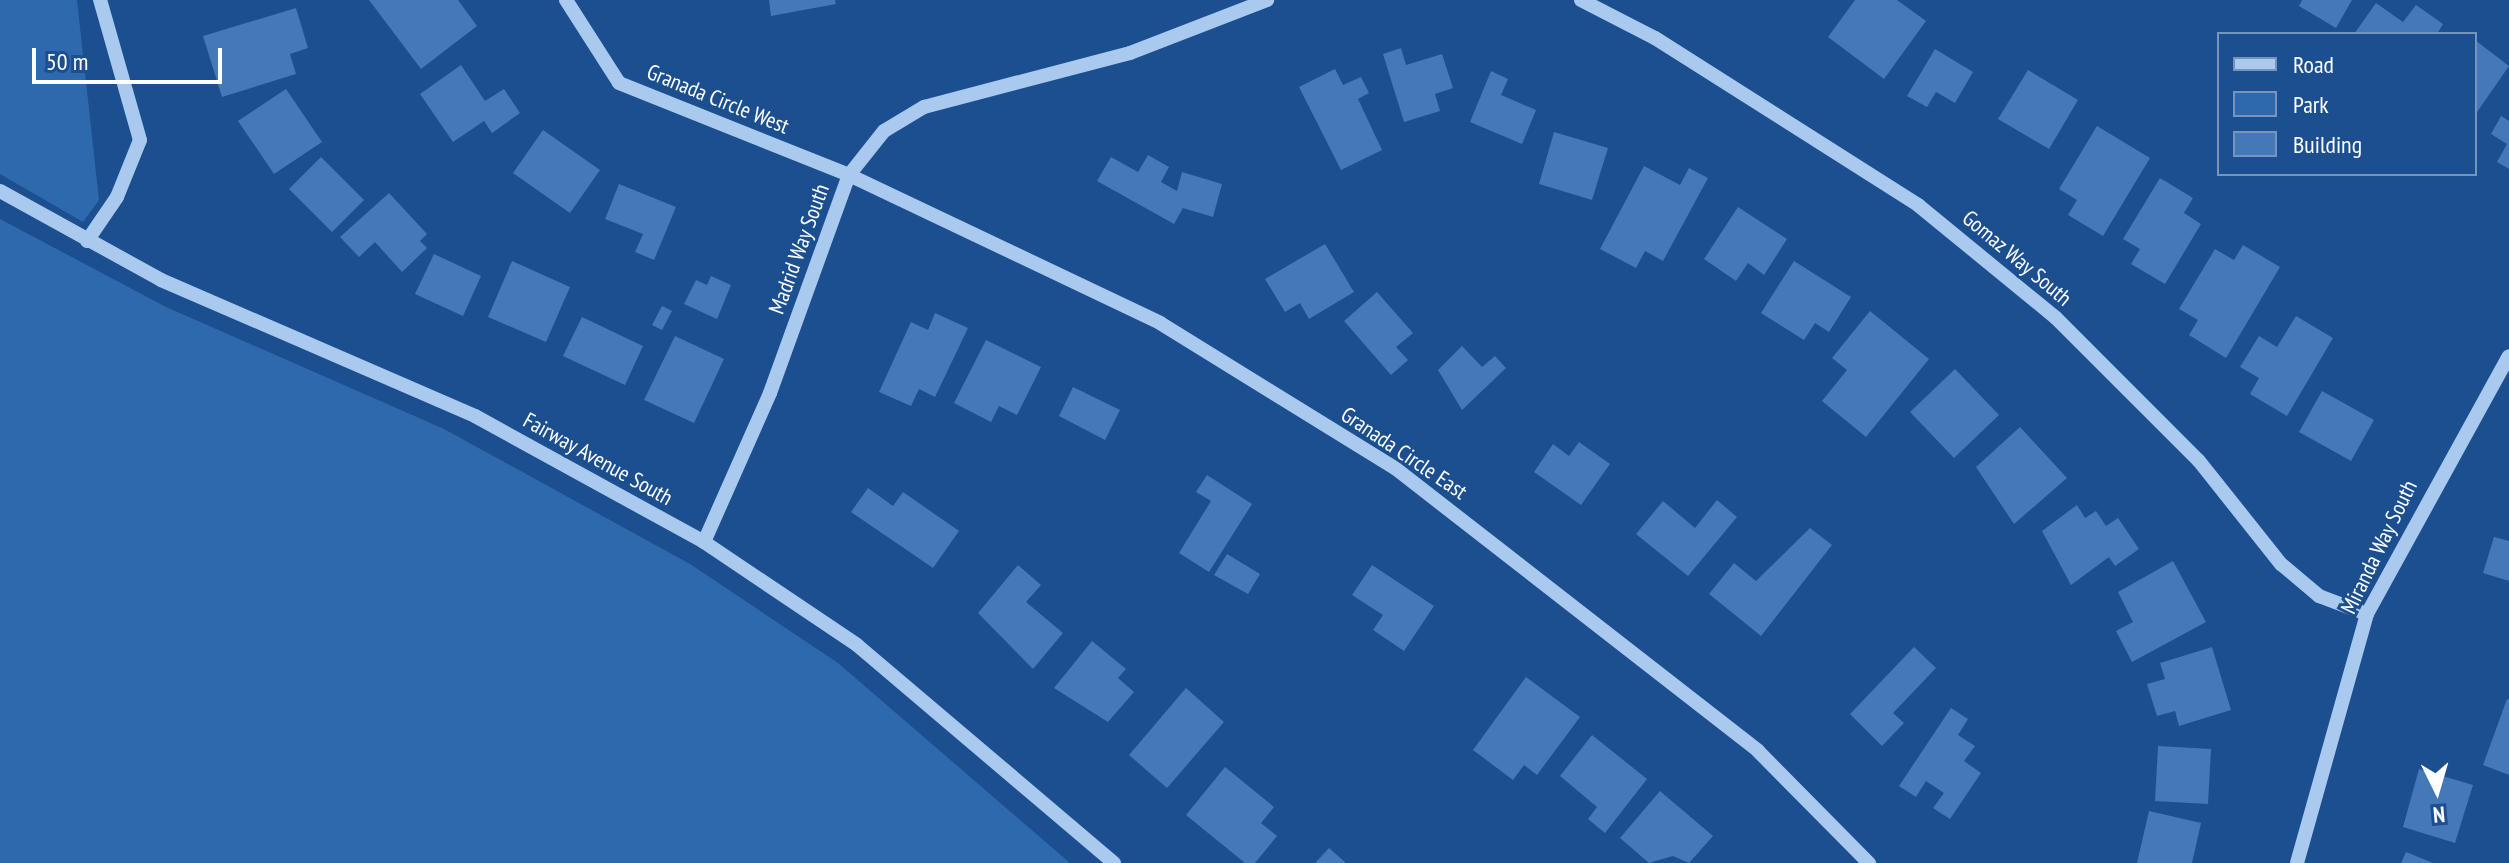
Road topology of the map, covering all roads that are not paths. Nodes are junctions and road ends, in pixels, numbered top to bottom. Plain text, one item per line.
1 (100, 0) edge
2 (566, 0) edge
3 (1267, 0) edge
4 (1581, 0) edge
5 (849, 175) junction
6 (0, 191) edge
7 (87, 241) junction
8 (2509, 356) edge
9 (704, 542) junction
10 (2367, 614) junction
11 (1114, 863) edge
12 (1869, 863) edge
13 (2297, 863) edge

1 - 7 street
2 - 5 street, Granada Circle West
3 - 5 street, Madrid Way South
4 - 10 street, Gomaz Way South
5 - 9 street, Madrid Way South
5 - 12 street, Granada Circle East
6 - 7 street, Fairway Avenue South
7 - 9 street, Fairway Avenue South
8 - 10 street, Miranda Way South
9 - 11 street, Fairway Avenue South
10 - 13 street, Miranda Way South

